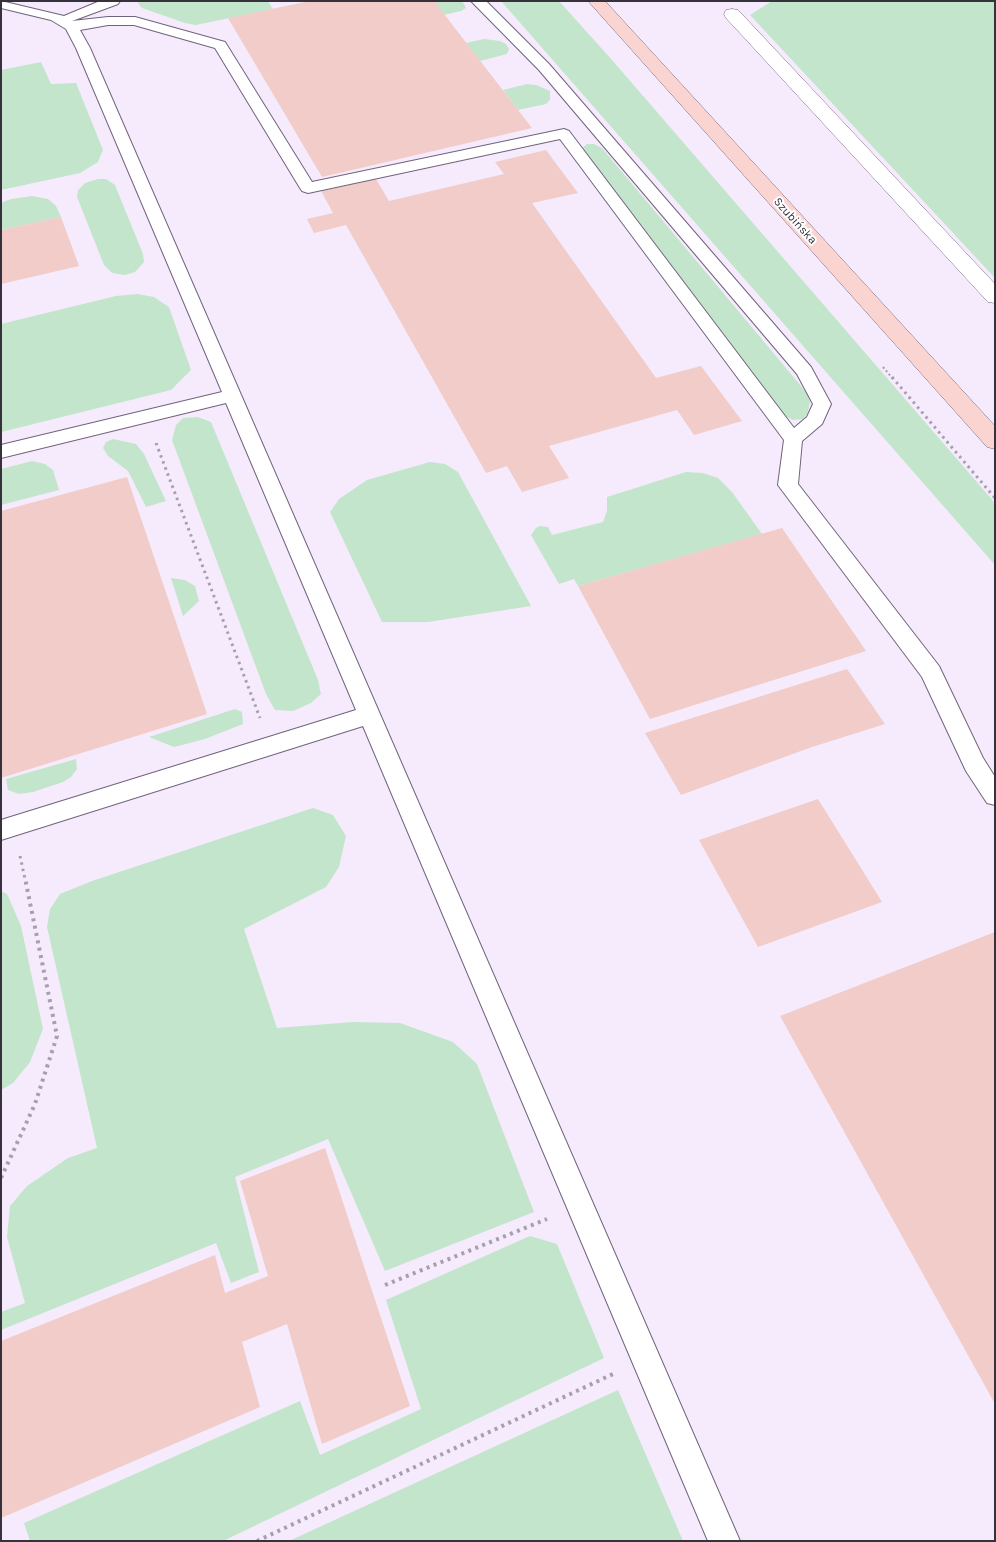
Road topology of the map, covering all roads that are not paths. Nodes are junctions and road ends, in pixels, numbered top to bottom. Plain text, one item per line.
1 (113, 1) edge
2 (478, 1) edge
3 (596, 1) edge
4 (1, 4) edge
5 (732, 14) dead end
6 (67, 24) junction
7 (995, 296) edge
8 (232, 396) junction
9 (793, 439) junction
10 (995, 441) edge
11 (1, 452) edge
12 (369, 715) junction
13 (995, 796) edge
14 (8, 828) edge
15 (724, 1541) edge

1 - 6 lane
2 - 9 lane
3 - 10 main road, Szubińska
4 - 6 lane
5 - 7 street
6 - 8 lane
6 - 9 lane
8 - 11 lane
8 - 12 lane
9 - 13 lane
12 - 14 lane
12 - 15 lane

